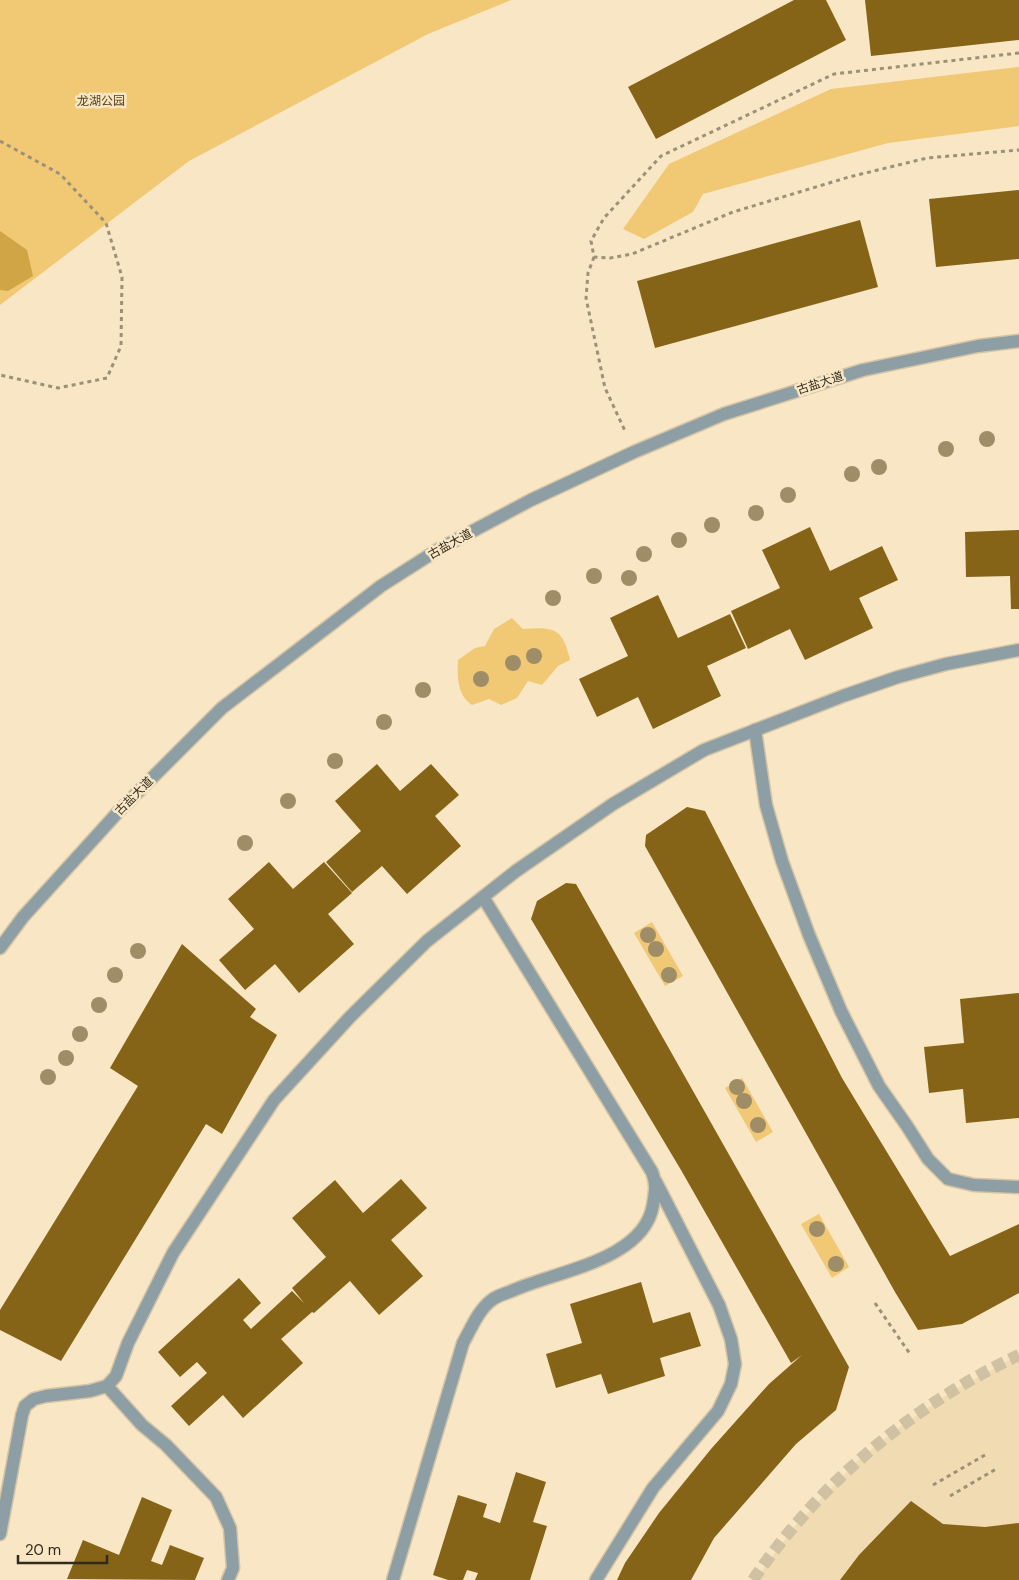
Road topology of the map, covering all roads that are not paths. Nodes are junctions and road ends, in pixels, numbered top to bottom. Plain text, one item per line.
1 (1019, 341) edge
2 (1019, 650) edge
3 (755, 730) junction
4 (483, 896) junction
5 (0, 948) edge
6 (656, 1182) junction
7 (1019, 1186) edge
8 (107, 1386) junction
9 (0, 1534) edge
10 (228, 1580) edge
11 (393, 1580) edge
12 (596, 1580) edge

1 - 5 street, 古盐大道
2 - 3 street
3 - 4 street
3 - 7 street
4 - 6 street
4 - 8 street
6 - 11 street
6 - 12 street
8 - 9 street
8 - 10 street

